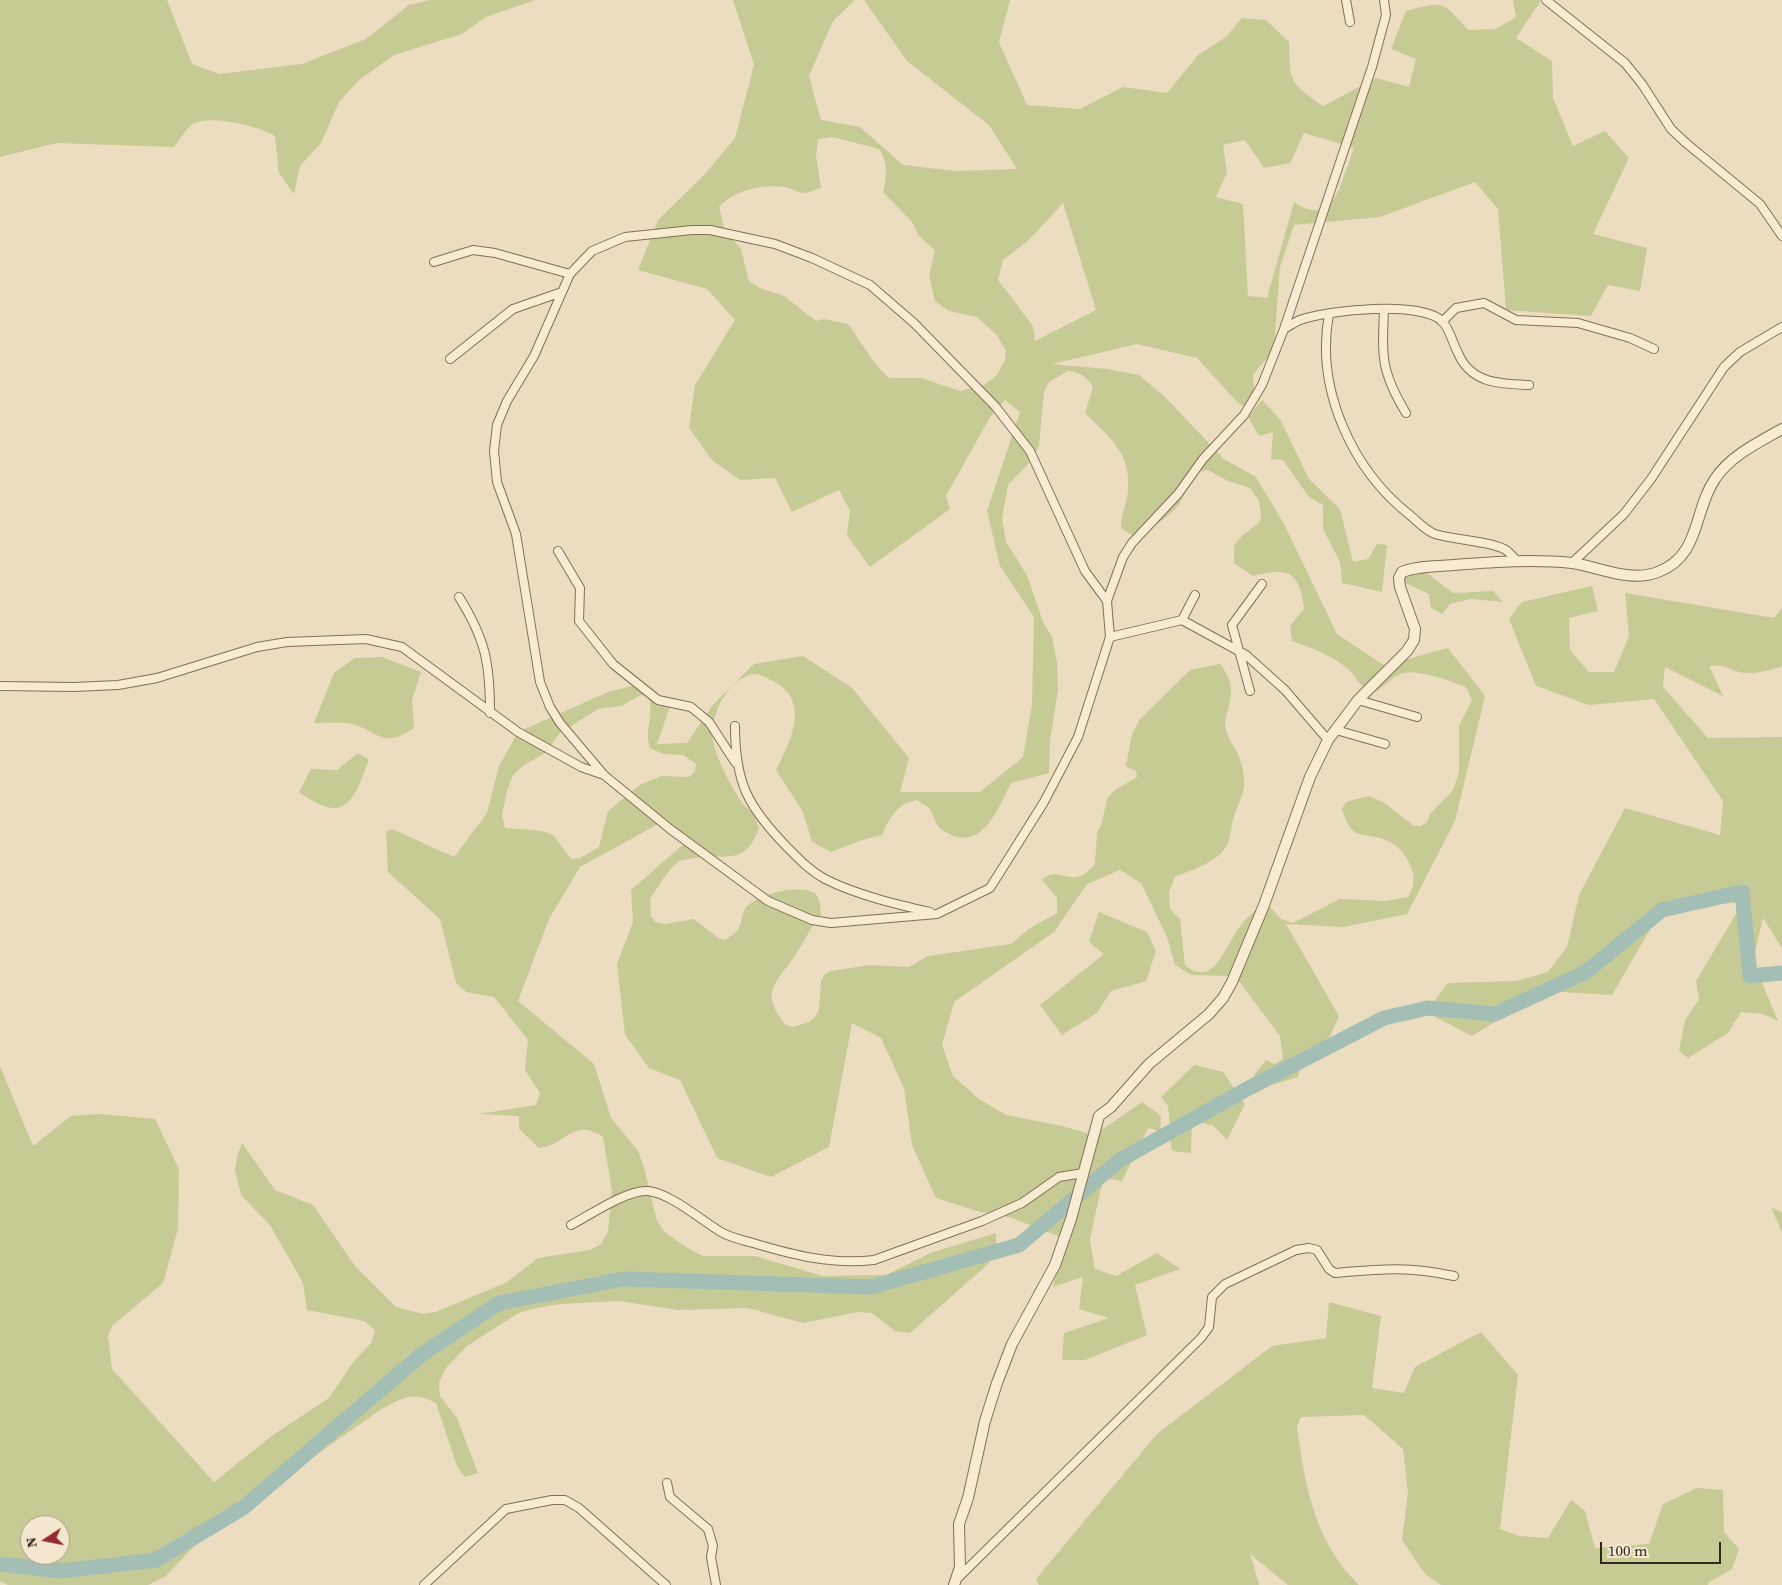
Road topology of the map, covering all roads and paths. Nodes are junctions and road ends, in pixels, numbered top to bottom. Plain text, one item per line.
1 (1346, 0) edge
2 (1384, 0) edge
3 (1546, 0) edge
4 (1350, 22) dead end
5 (1782, 236) edge
6 (434, 262) dead end
7 (570, 274) junction
8 (562, 292) junction
9 (1384, 310) junction
10 (1329, 314) junction
11 (1442, 322) junction
12 (1782, 327) edge
13 (1284, 329) junction
14 (1654, 349) dead end
15 (450, 358) dead end
16 (1529, 385) dead end
17 (1406, 413) dead end
18 (1782, 430) edge
19 (558, 551) dead end
20 (1517, 561) junction
21 (1572, 563) junction
22 (1262, 584) dead end
23 (1195, 596) dead end
24 (460, 597) dead end
25 (1107, 601) junction
26 (1182, 620) junction
27 (1110, 637) junction
28 (1237, 648) junction
29 (0, 686) edge
30 (1250, 692) dead end
31 (1358, 700) junction
32 (490, 713) junction
33 (1417, 717) dead end
34 (734, 726) dead end
35 (1336, 730) junction
36 (1328, 740) junction
37 (1386, 744) dead end
38 (737, 766) junction
39 (604, 775) junction
40 (937, 914) junction
41 (1083, 1173) junction
42 (571, 1224) dead end
43 (1454, 1276) dead end
44 (667, 1483) dead end
45 (955, 1582) edge
46 (424, 1585) edge
47 (666, 1585) edge
48 (716, 1585) edge

1 - 4 street
2 - 13 street
3 - 5 street
6 - 7 street
7 - 8 street
7 - 25 street
8 - 15 street
8 - 39 street
9 - 10 street
9 - 11 street
9 - 17 street
10 - 13 street
10 - 20 street
11 - 14 street
11 - 16 street
12 - 21 street
13 - 25 street
18 - 21 street
19 - 38 street
20 - 21 street
20 - 31 street
22 - 28 street
23 - 26 street
24 - 32 street
25 - 27 street
26 - 27 street
26 - 28 street
27 - 40 street
28 - 30 street
28 - 36 street
29 - 32 street
31 - 33 street
31 - 35 street
32 - 39 street
34 - 38 street
35 - 36 street
35 - 37 street
36 - 41 street
38 - 40 street
39 - 40 street
41 - 42 street
41 - 45 street
43 - 45 street
44 - 48 street
46 - 47 street

